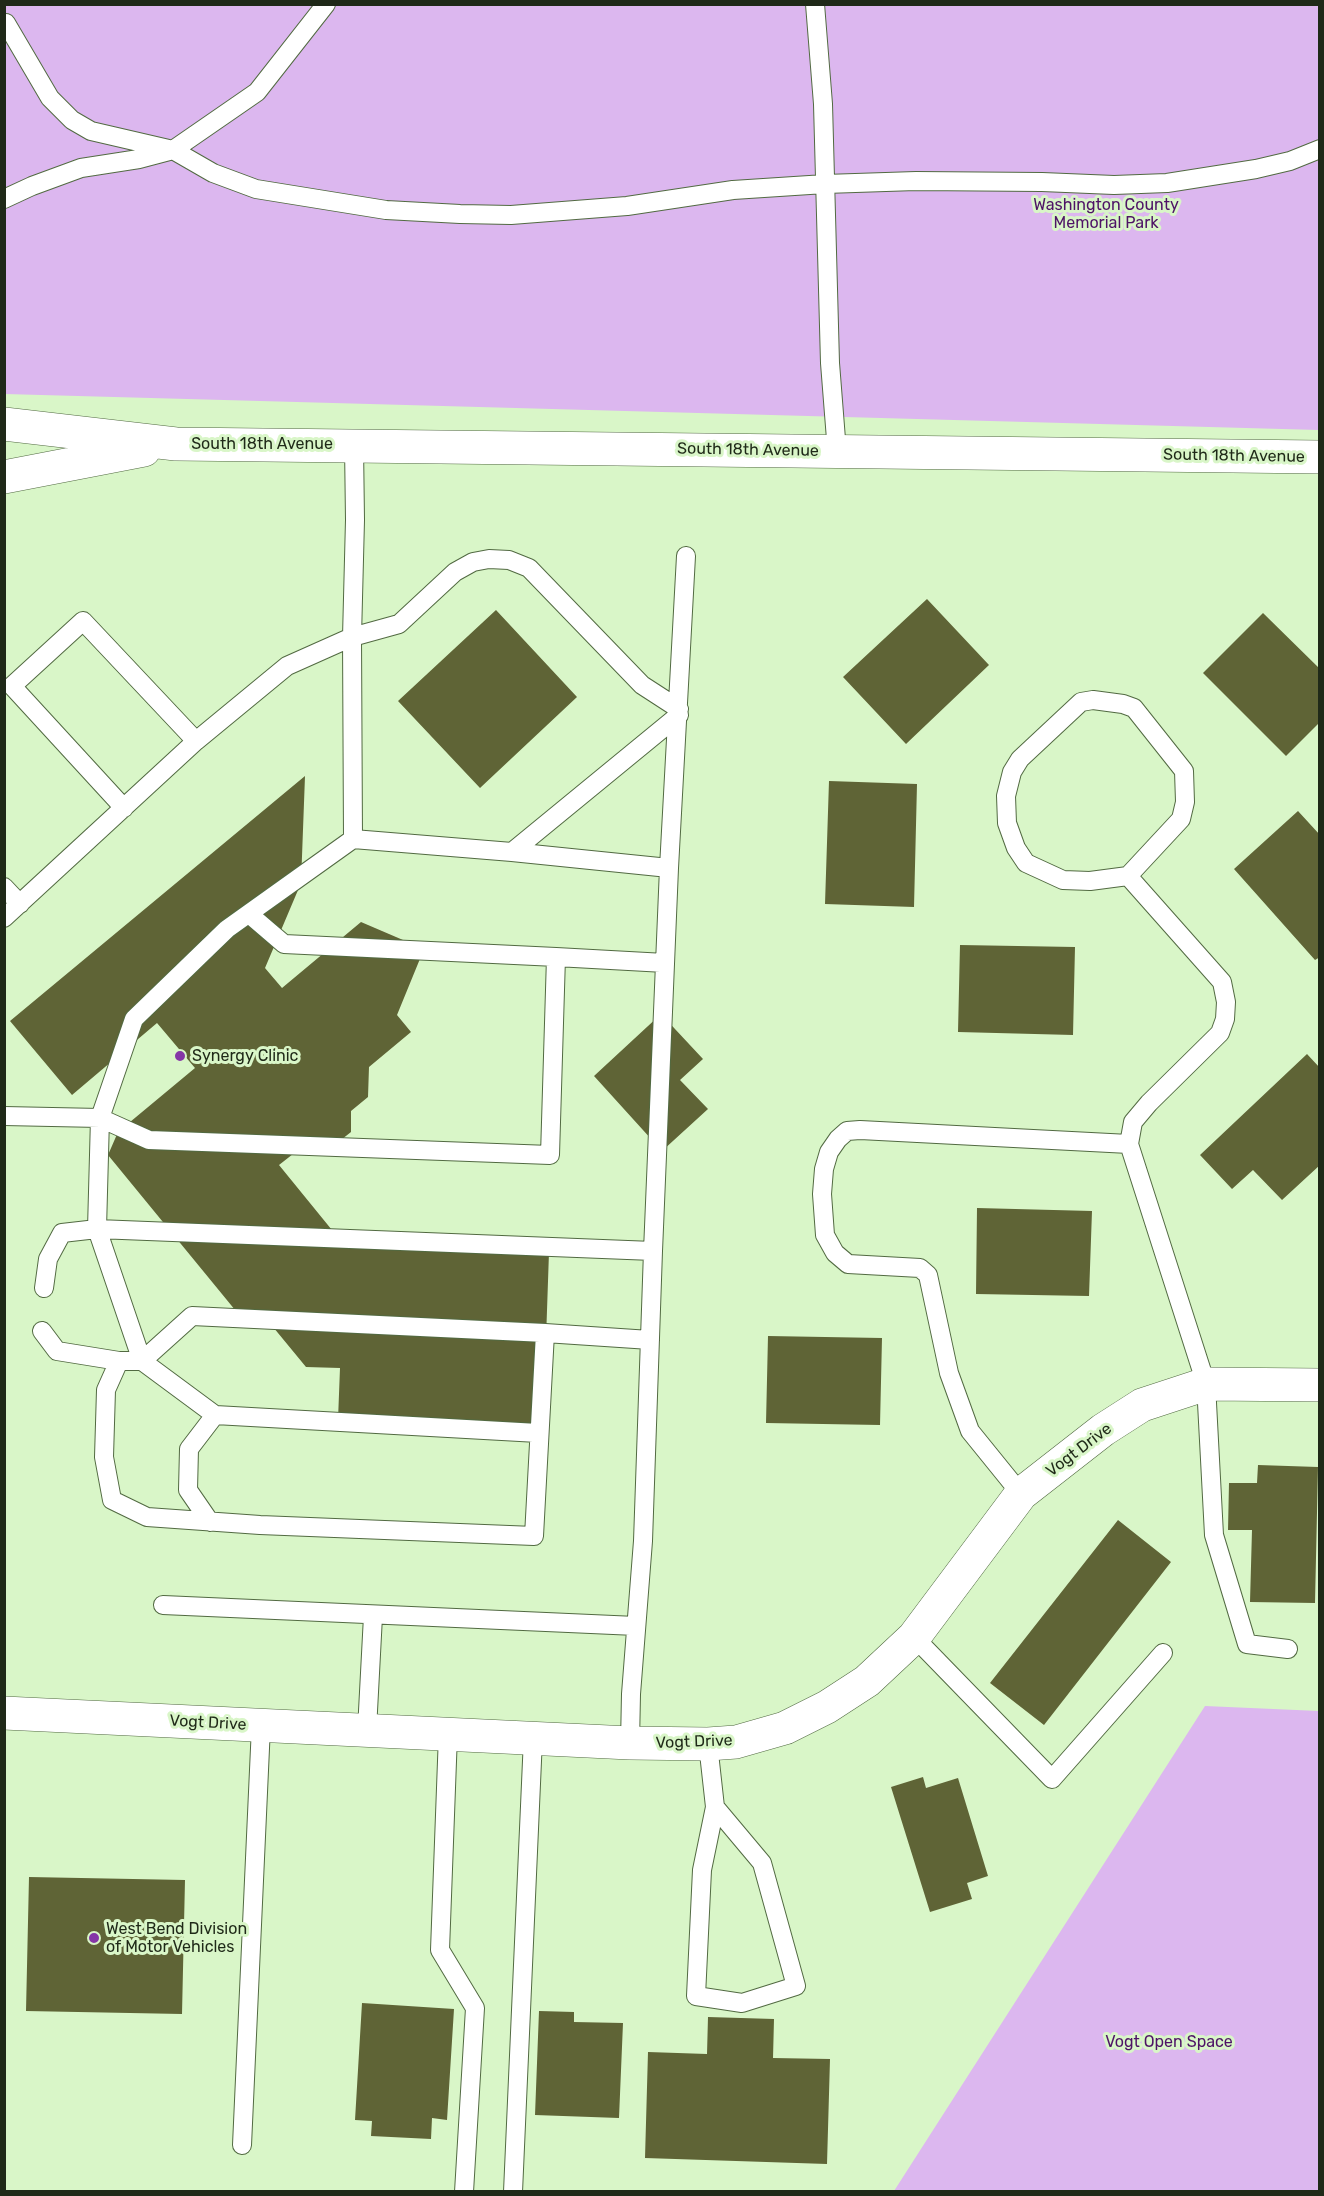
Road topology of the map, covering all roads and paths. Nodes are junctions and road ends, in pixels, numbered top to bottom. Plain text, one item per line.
1 (326, 4) edge
2 (815, 4) edge
3 (5, 17) edge
4 (1320, 149) edge
5 (173, 150) junction
6 (825, 184) junction
7 (4, 199) edge
8 (4, 424) edge
9 (176, 444) junction
10 (354, 444) junction
11 (837, 452) junction
12 (1320, 457) edge
13 (4, 477) edge
14 (686, 556) dead end
15 (352, 637) junction
16 (679, 712) junction
17 (196, 741) junction
18 (124, 808) junction
19 (353, 839) junction
20 (512, 852) junction
21 (669, 868) junction
22 (1128, 876) junction
23 (4, 887) edge
24 (20, 904) junction
25 (249, 914) junction
26 (4, 918) edge
27 (556, 957) junction
28 (664, 963) junction
29 (4, 1116) edge
30 (100, 1118) junction
31 (1130, 1144) junction
32 (97, 1229) junction
33 (652, 1251) junction
34 (44, 1288) dead end
35 (42, 1332) dead end
36 (545, 1333) junction
37 (650, 1340) junction
38 (119, 1361) junction
39 (142, 1361) junction
40 (1206, 1384) junction
41 (1320, 1385) edge
42 (215, 1414) junction
43 (538, 1432) junction
44 (1021, 1494) junction
45 (210, 1522) junction
46 (163, 1605) dead end
47 (373, 1616) junction
48 (636, 1626) junction
49 (914, 1636) junction
50 (1288, 1649) dead end
51 (1163, 1653) dead end
52 (4, 1713) edge
53 (261, 1726) junction
54 (367, 1730) junction
55 (448, 1734) junction
56 (532, 1738) junction
57 (630, 1743) junction
58 (708, 1744) junction
59 (715, 1807) junction
60 (242, 2145) dead end
61 (464, 2192) edge
62 (513, 2192) edge

1 - 5 lane
2 - 6 lane
3 - 5 lane
4 - 6 lane
5 - 6 lane
5 - 7 lane
6 - 11 lane
8 - 9 street, South 18th Avenue
9 - 10 street, South 18th Avenue
9 - 13 street, South 18th Avenue
10 - 11 street, South 18th Avenue
10 - 15 lane
11 - 12 street, South 18th Avenue
14 - 16 lane
15 - 16 lane
15 - 17 lane
15 - 19 lane
16 - 20 lane
16 - 21 lane
17 - 18 lane
17 - 18 lane
18 - 24 lane
19 - 20 lane
19 - 25 lane
20 - 21 lane
21 - 28 lane
22 - 22 lane
22 - 31 lane
23 - 24 lane
24 - 26 lane
25 - 27 lane
25 - 30 lane
27 - 28 lane
27 - 30 lane
28 - 33 lane
29 - 30 lane
30 - 32 lane
31 - 40 lane
31 - 44 lane
32 - 33 lane
32 - 34 lane
32 - 39 lane
33 - 37 lane
35 - 38 lane
36 - 37 lane
36 - 39 lane
36 - 43 lane
37 - 48 lane
38 - 39 lane
38 - 45 lane
39 - 42 lane
40 - 41 street, Vogt Drive
40 - 44 street, Vogt Drive
40 - 50 lane
42 - 43 lane
42 - 45 lane
43 - 45 lane
44 - 49 street, Vogt Drive
46 - 47 lane
47 - 48 lane
47 - 54 lane
48 - 57 lane
49 - 51 lane
49 - 58 street, Vogt Drive
52 - 53 street, Vogt Drive
53 - 54 street, Vogt Drive
53 - 60 lane
54 - 55 street, Vogt Drive
55 - 56 street, Vogt Drive
55 - 61 lane
56 - 57 street, Vogt Drive
56 - 62 lane
57 - 58 street, Vogt Drive
58 - 59 lane
59 - 59 lane

